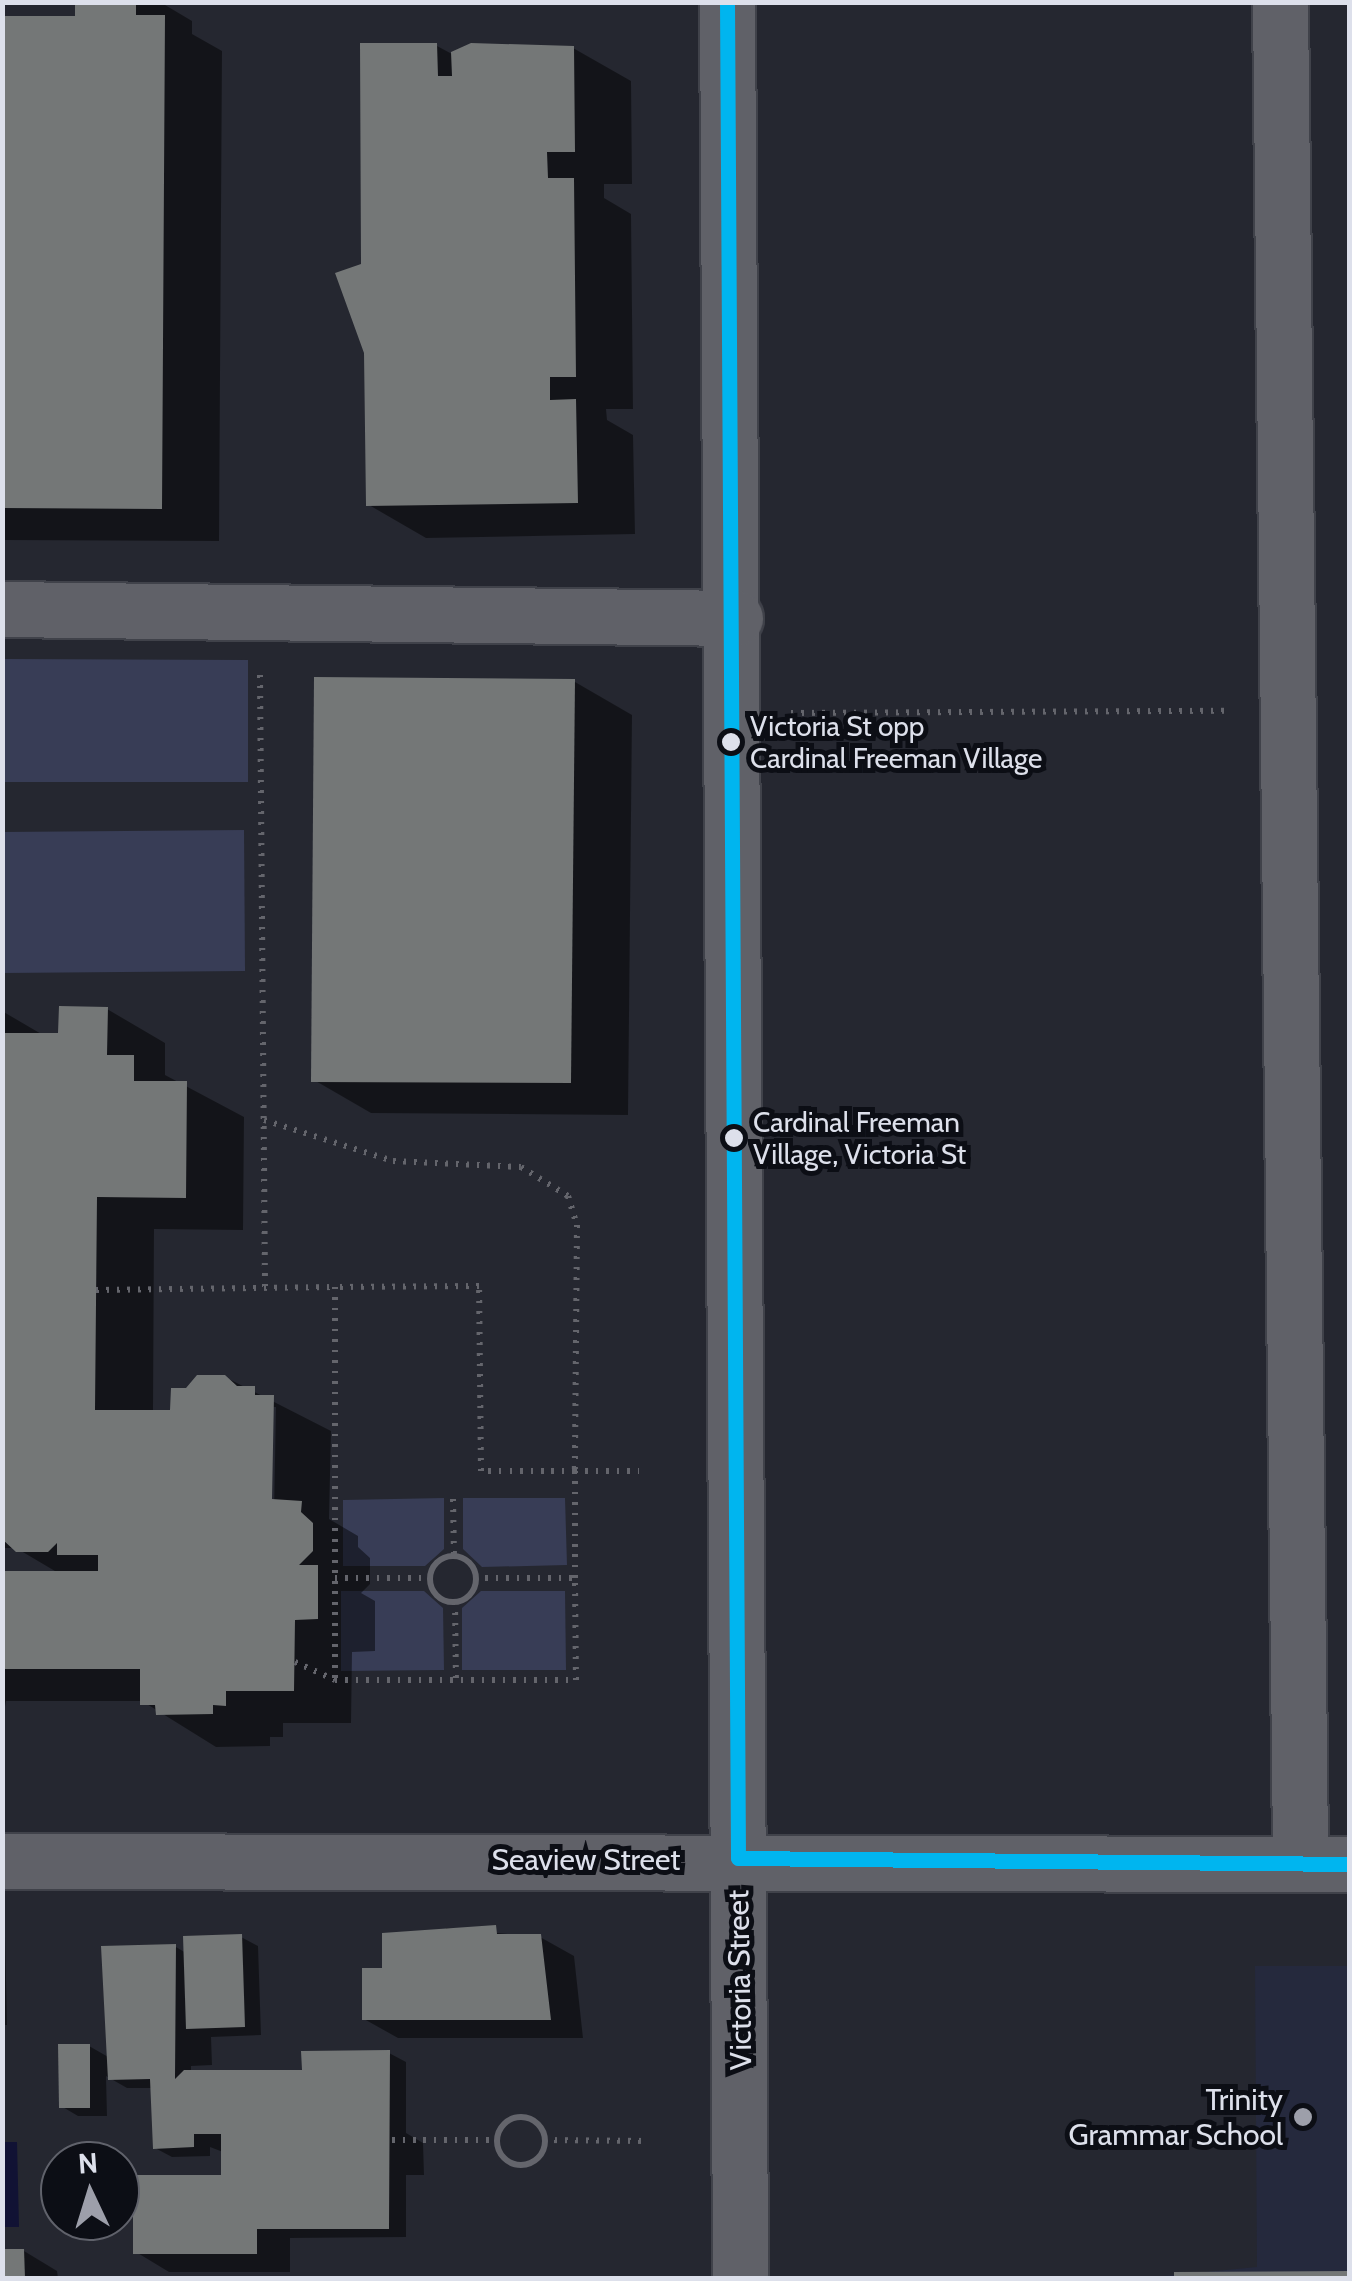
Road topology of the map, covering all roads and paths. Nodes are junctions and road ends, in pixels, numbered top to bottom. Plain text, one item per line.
1 (727, 2) edge
2 (1280, 2) edge
3 (2, 609) edge
4 (735, 618) junction
5 (260, 664) dead end
6 (1288, 710) junction
7 (736, 714) junction
8 (264, 1120) junction
9 (335, 1288) junction
10 (266, 1289) junction
11 (96, 1290) dead end
12 (575, 1472) junction
13 (639, 1472) dead end
14 (453, 1499) dead end
15 (454, 1558) junction
16 (335, 1578) junction
17 (431, 1578) junction
18 (475, 1578) junction
19 (575, 1578) junction
20 (455, 1602) junction
21 (295, 1662) dead end
22 (335, 1680) junction
23 (456, 1680) junction
24 (738, 1858) junction
25 (2, 1862) edge
26 (1325, 1864) edge
27 (392, 2140) dead end
28 (496, 2140) junction
29 (544, 2140) junction
30 (649, 2141) dead end
31 (740, 2278) edge

1 - 4 street, Victoria Street
2 - 6 street
3 - 4 street
4 - 7 street, Victoria Street
5 - 8 path
6 - 7 path
6 - 26 street
7 - 24 street, Victoria Street
8 - 10 path
8 - 12 path
9 - 10 path
9 - 12 path
9 - 16 path
10 - 11 path
12 - 13 path
12 - 19 path
14 - 15 path
15 - 17 path
15 - 18 path
16 - 17 path
16 - 22 path
17 - 20 path
18 - 19 path
18 - 20 path
19 - 23 path
20 - 23 path
21 - 22 path
22 - 23 path
24 - 25 street, Seaview Street
24 - 26 street, Seaview Street
24 - 31 street, Victoria Street
27 - 28 path
28 - 29 path
28 - 29 path
29 - 30 path

